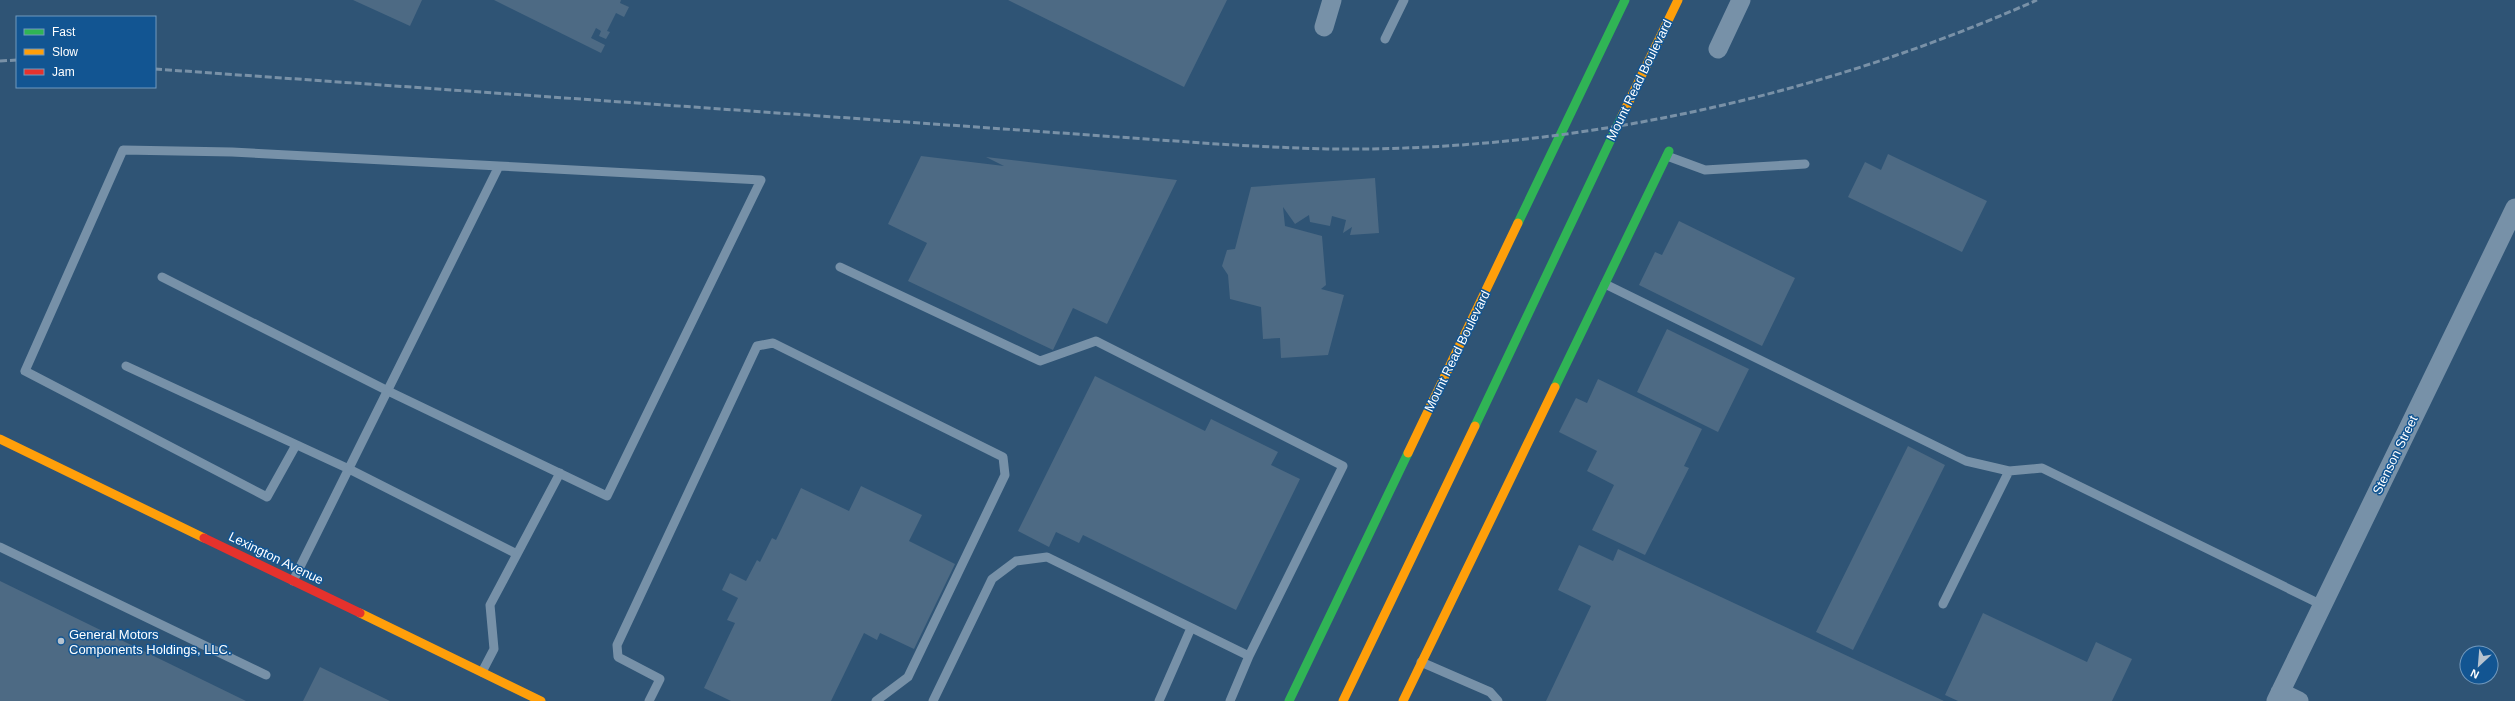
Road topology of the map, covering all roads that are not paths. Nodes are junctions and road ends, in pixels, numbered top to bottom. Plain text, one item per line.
1 (1332, 0) edge
2 (1404, 0) edge
3 (1625, 0) edge
4 (1678, 0) edge
5 (1741, 0) edge
6 (1324, 27) dead end
7 (1385, 39) dead end
8 (1718, 49) dead end
9 (1668, 153) joint
10 (1805, 164) dead end
11 (499, 166) junction
12 (2515, 208) edge
13 (840, 267) dead end
14 (162, 277) dead end
15 (1604, 284) junction
16 (126, 366) dead end
17 (388, 391) junction
18 (0, 439) edge
19 (296, 445) junction
20 (349, 470) junction
21 (2009, 471) junction
22 (560, 474) junction
23 (0, 547) edge
24 (517, 554) junction
25 (293, 581) junction
26 (1943, 604) dead end
27 (2322, 605) junction
28 (1191, 628) junction
29 (1249, 656) junction
30 (1422, 662) junction
31 (482, 672) junction
32 (266, 675) dead end
33 (2278, 696) edge
34 (541, 701) edge
35 (649, 701) edge
36 (876, 701) edge
37 (933, 701) edge
38 (1159, 701) edge
39 (1230, 701) edge
40 (1289, 701) edge
41 (1343, 701) edge
42 (1403, 701) edge
43 (1498, 701) edge
44 (2299, 701) edge

1 - 6 street
2 - 7 lane
3 - 40 main road, Mount Read Boulevard
4 - 41 main road, Mount Read Boulevard
5 - 8 street
9 - 10 lane
9 - 15 main road
11 - 17 lane
11 - 19 lane
11 - 22 lane
12 - 27 street, Stenson Street
13 - 29 lane
14 - 17 lane
15 - 21 lane
15 - 30 main road
16 - 19 lane
17 - 20 lane
17 - 22 lane
18 - 25 main road, Lexington Avenue
19 - 20 lane
20 - 24 lane
20 - 25 lane
21 - 26 lane
21 - 27 lane
22 - 24 lane
23 - 32 lane
24 - 31 lane
25 - 31 main road, Lexington Avenue
27 - 33 street, Stenson Street
28 - 29 lane
28 - 37 lane
28 - 38 lane
29 - 39 lane
30 - 42 main road
30 - 43 lane
31 - 34 main road, Lexington Avenue
33 - 44 street
35 - 36 lane

